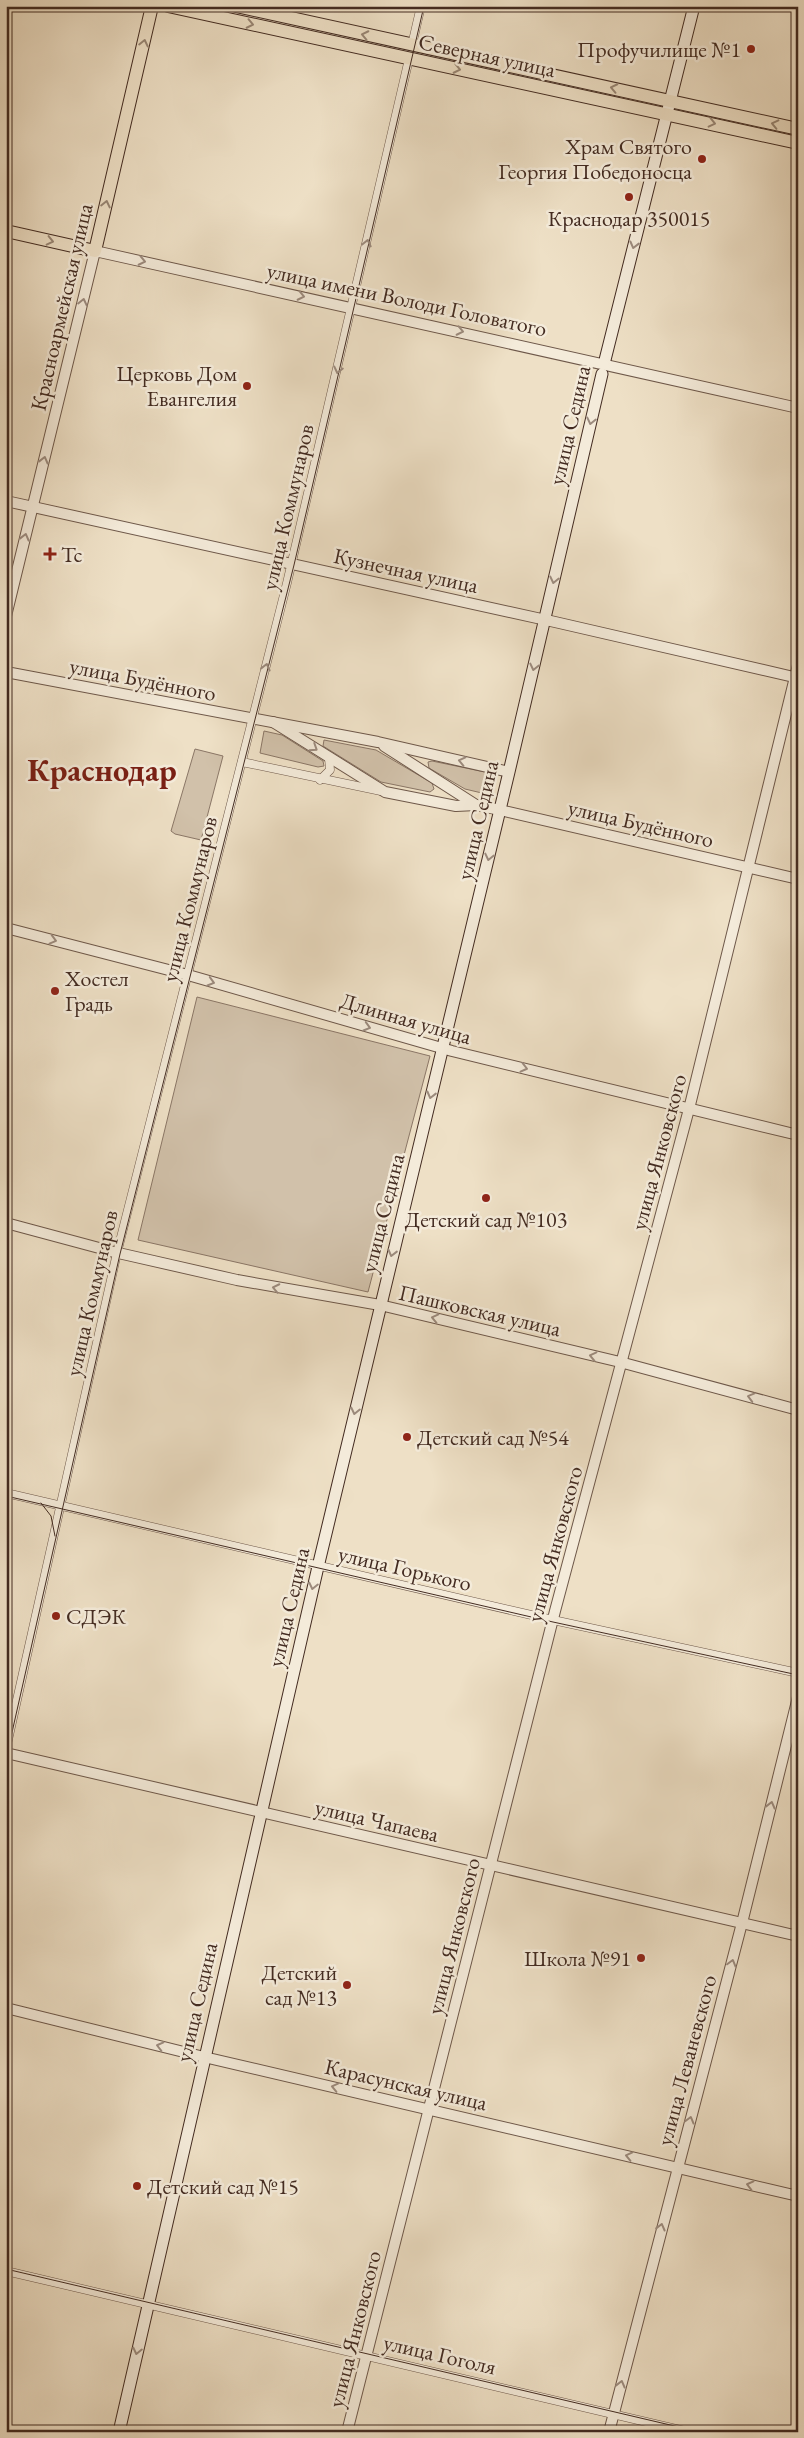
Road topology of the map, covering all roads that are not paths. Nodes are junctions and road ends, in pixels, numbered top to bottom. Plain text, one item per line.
1 (152, 6) edge
2 (168, 6) edge
3 (236, 6) edge
4 (421, 6) edge
5 (694, 6) edge
6 (412, 45) junction
7 (409, 59) junction
8 (672, 100) junction
9 (669, 114) junction
10 (798, 129) edge
11 (798, 143) edge
12 (6, 231) edge
13 (95, 251) junction
14 (352, 308) junction
15 (603, 369) junction
16 (798, 408) edge
17 (6, 501) edge
18 (33, 507) junction
19 (291, 564) junction
20 (6, 616) edge
21 (545, 620) junction
22 (798, 665) edge
23 (6, 672) edge
24 (796, 678) edge
25 (252, 718) junction
26 (273, 722) junction
27 (378, 742) junction
28 (329, 758) junction
29 (242, 762) junction
30 (509, 772) junction
31 (320, 780) junction
32 (385, 792) junction
33 (476, 804) junction
34 (500, 810) junction
35 (749, 868) junction
36 (798, 879) edge
37 (6, 928) edge
38 (188, 975) junction
39 (443, 1048) junction
40 (689, 1110) junction
41 (798, 1135) edge
42 (6, 1223) edge
43 (117, 1253) junction
44 (380, 1305) junction
45 (620, 1362) junction
46 (798, 1410) edge
47 (6, 1494) edge
48 (62, 1507) junction
49 (318, 1566) junction
50 (553, 1620) junction
51 (798, 1673) edge
52 (798, 1697) edge
53 (6, 1749) edge
54 (6, 1753) edge
55 (262, 1812) junction
56 (490, 1866) junction
57 (742, 1923) junction
58 (798, 1936) edge
59 (6, 2008) edge
60 (204, 2057) junction
61 (429, 2108) junction
62 (677, 2167) junction
63 (798, 2196) edge
64 (6, 2271) edge
65 (148, 2304) junction
66 (367, 2355) junction
67 (614, 2413) junction
68 (119, 2432) edge
69 (347, 2432) edge
70 (609, 2432) edge
71 (690, 2432) edge

13 -> 1 main road, Красноармейская улица
2 -> 7 main road, Северная улица
6 -> 3 main road, Северная улица
4 - 6 street
5 - 8 main road, улица Седина
8 -> 6 main road, Северная улица
7 -> 9 main road, Северная улица
14 -> 7 street, улица Коммунаров
8 - 9 main road, улица Седина
10 -> 8 main road, Северная улица
9 -> 11 main road, Северная улица
9 -> 15 main road, улица Седина
12 -> 13 main road, улица имени Володи Головатого
13 -> 14 street, улица имени Володи Головатого
18 -> 13 street, Красноармейская улица
14 -> 15 street, улица имени Володи Головатого
14 -> 19 street, улица Коммунаров
15 - 16 street, улица имени Володи Головатого
15 -> 21 main road, улица Седина
17 - 18 street, Кузнечная улица
18 - 19 street, Кузнечная улица
20 -> 18 street, Красноармейская улица
19 - 21 street, Кузнечная улица
25 -> 19 street, улица Коммунаров
21 - 24 street, Кузнечная улица
21 -> 30 main road, улица Седина
22 - 24 street, улица Янковского
23 - 25 street, улица Будённого
24 - 35 street, улица Янковского
25 - 26 street, улица Будённого
25 - 29 street, улица Коммунаров
26 - 27 street, улица Будённого
26 -> 28 street, улица Будённого
30 -> 27 street, улица Будённого
27 - 33 street, улица Будённого
28 - 31 street
28 - 32 street, улица Будённого
29 - 31 street, улица Будённого
29 - 38 street, улица Коммунаров
30 - 34 main road, улица Седина
31 - 32 street, улица Будённого
32 - 33 street, улица Будённого
33 - 34 street, улица Будённого
34 - 35 street, улица Будённого
34 -> 39 main road, улица Седина
35 - 36 street, улица Будённого
35 - 40 street, улица Янковского
37 -> 38 street, Длинная улица
38 -> 39 street, Длинная улица
38 - 43 street, улица Коммунаров
39 -> 40 street, Длинная улица
39 -> 44 main road, улица Седина
40 - 41 street, Длинная улица
40 - 45 street, улица Янковского
42 - 43 street, Пашковская улица
44 -> 43 street, Пашковская улица
43 - 48 street, улица Коммунаров
45 -> 44 street, Пашковская улица
44 -> 49 main road, улица Седина
46 -> 45 street, Пашковская улица
45 - 50 street, улица Янковского
47 - 48 street, улица Горького
48 - 49 street, улица Горького
48 - 53 street, улица Коммунаров
49 - 50 street, улица Горького
49 -> 55 main road, улица Седина
50 - 51 street, улица Горького
50 - 56 street, улица Янковского
57 -> 52 street, улица Леваневского
54 - 55 street, улица Чапаева
55 - 56 street, улица Чапаева
55 - 60 main road, улица Седина
56 - 57 street, улица Чапаева
56 - 61 street, улица Янковского
57 - 58 street, улица Чапаева
62 -> 57 street, улица Леваневского
60 -> 59 street, Карасунская улица
61 -> 60 street, Карасунская улица
60 - 65 main road, улица Седина
62 -> 61 street, Карасунская улица
61 - 66 street, улица Янковского
63 -> 62 street, Карасунская улица
67 -> 62 street, улица Леваневского
64 - 65 street, улица Гоголя
65 - 66 street, улица Гоголя
65 -> 68 main road, улица Седина
66 - 67 street, улица Гоголя
66 - 69 street, улица Янковского
67 - 70 street, улица Леваневского
67 - 71 street, улица Гоголя

